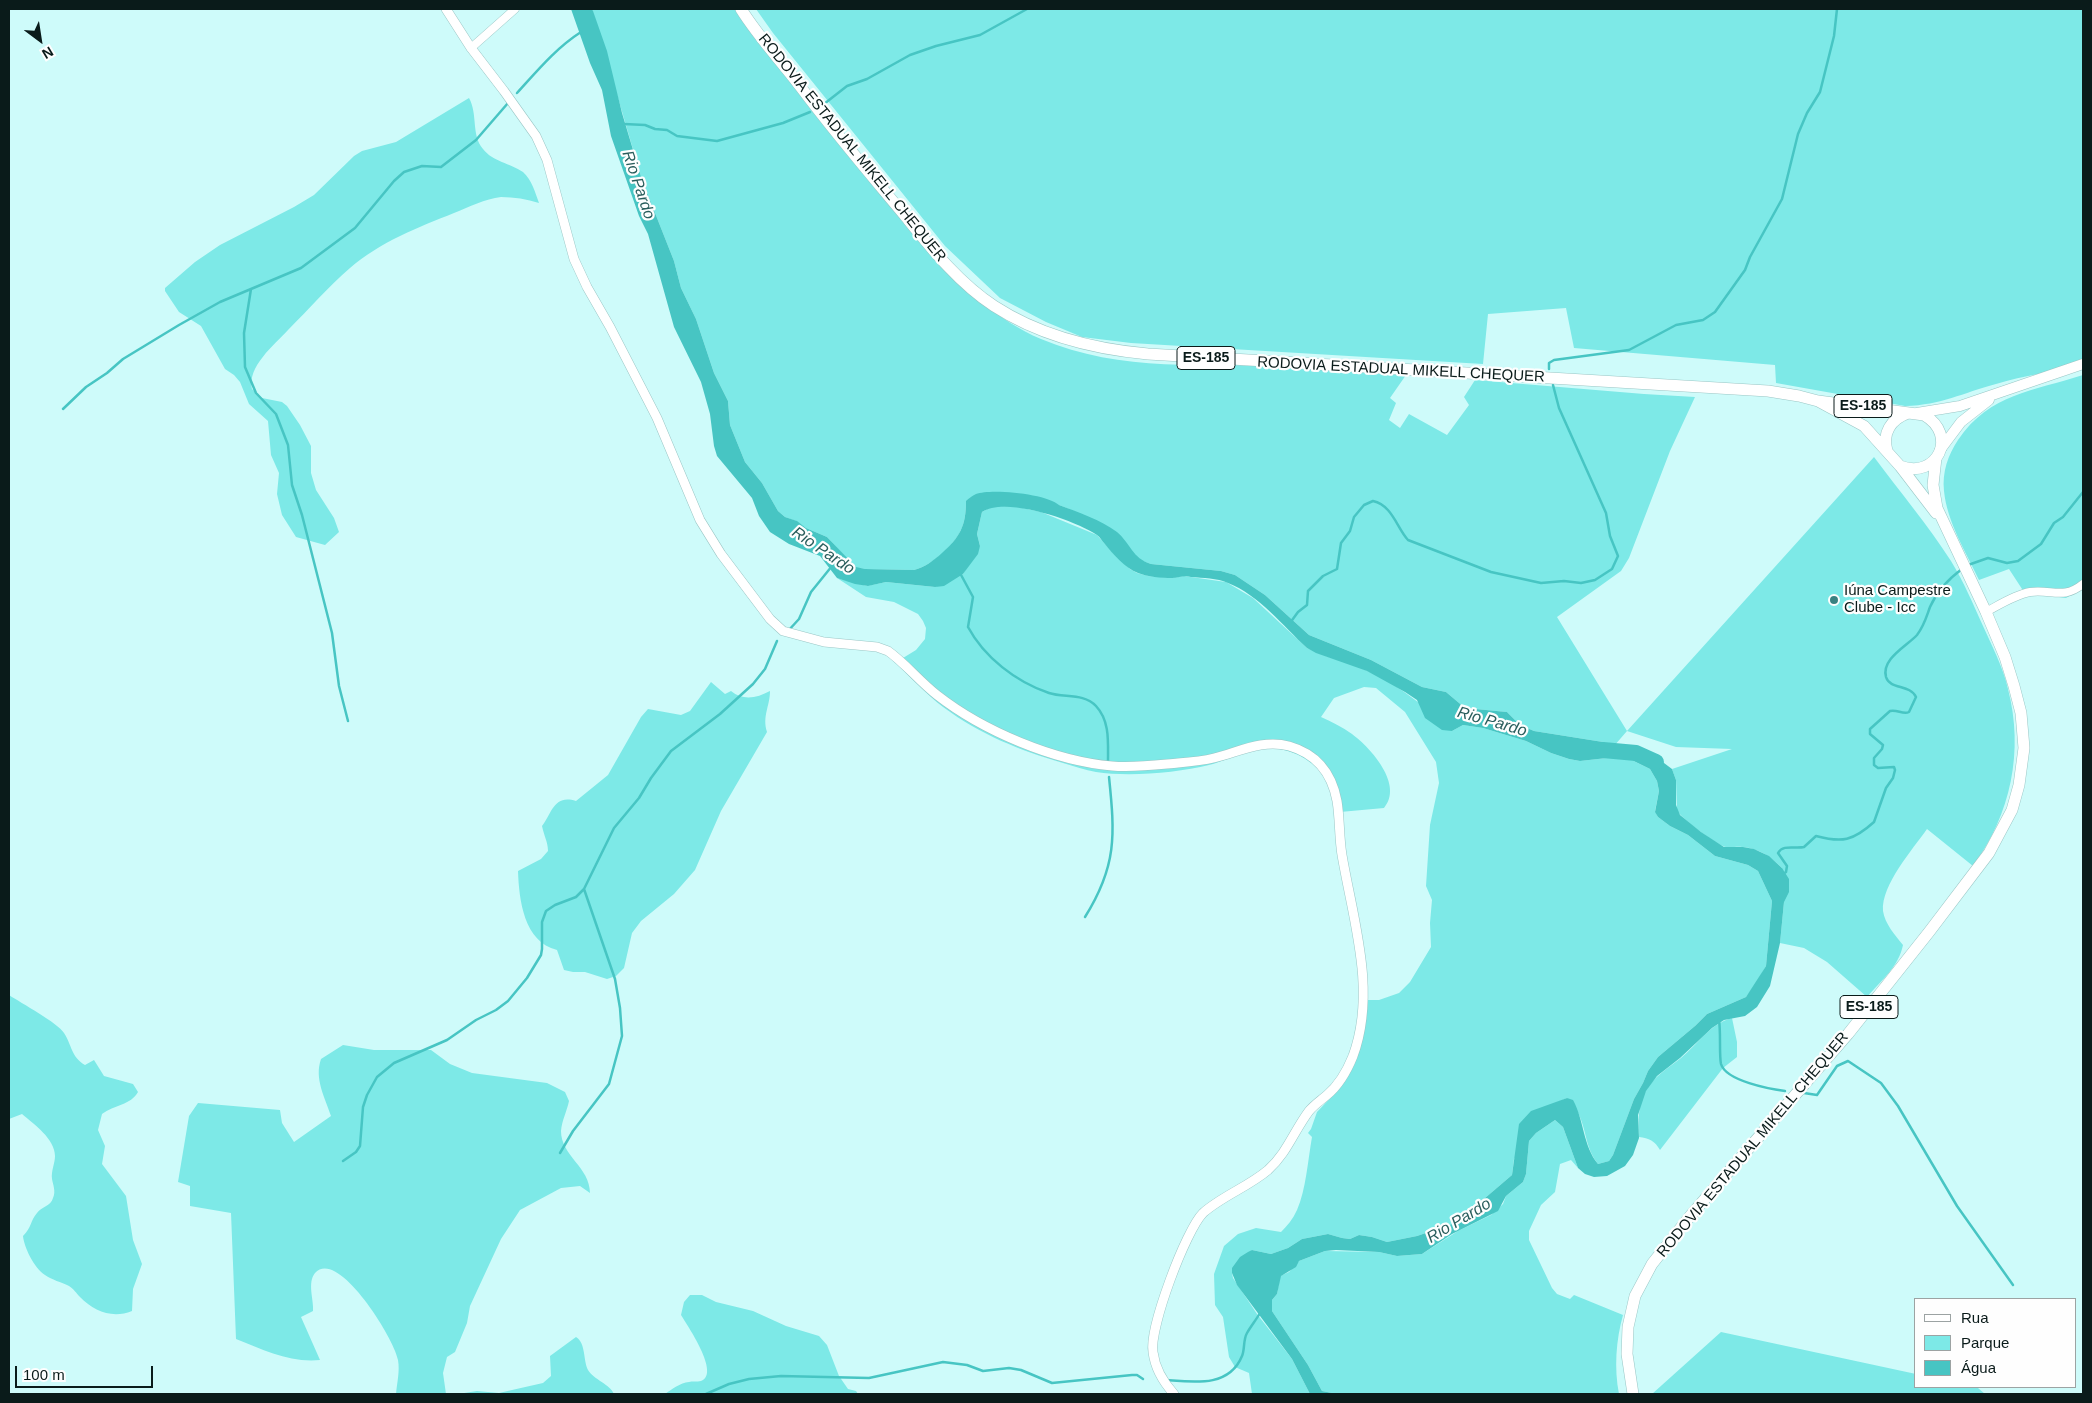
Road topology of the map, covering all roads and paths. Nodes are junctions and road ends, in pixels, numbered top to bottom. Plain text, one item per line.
1 (446, 9) edge
2 (515, 9) edge
3 (741, 9) edge
4 (471, 48) junction
5 (2083, 364) edge
6 (2001, 393) junction
7 (1818, 401) junction
8 (1912, 413) junction
9 (1888, 452) junction
10 (1938, 454) junction
11 (1900, 466) junction
12 (1942, 521) junction
13 (2083, 584) edge
14 (1986, 612) junction
15 (1174, 1394) edge
16 (1633, 1394) edge

1 - 4 street
2 - 4 street
3 - 7 main road, RODOVIA ESTADUAL MIKELL CHEQUER / ES-185
4 - 15 street
5 - 6 main road
6 - 8 main road
6 - 10 main road
7 - 8 main road, ES-185
7 - 9 main road, ES-185
8 - 9 main road, ES-185
8 - 10 main road, ES-185
9 - 11 main road, ES-185
10 - 11 main road
10 - 12 main road, ES-185
11 - 12 main road, ES-185
12 - 14 main road, RODOVIA ESTADUAL MIKELL CHEQUER / ES-185
13 - 14 street
14 - 16 main road, RODOVIA ESTADUAL MIKELL CHEQUER / ES-185

